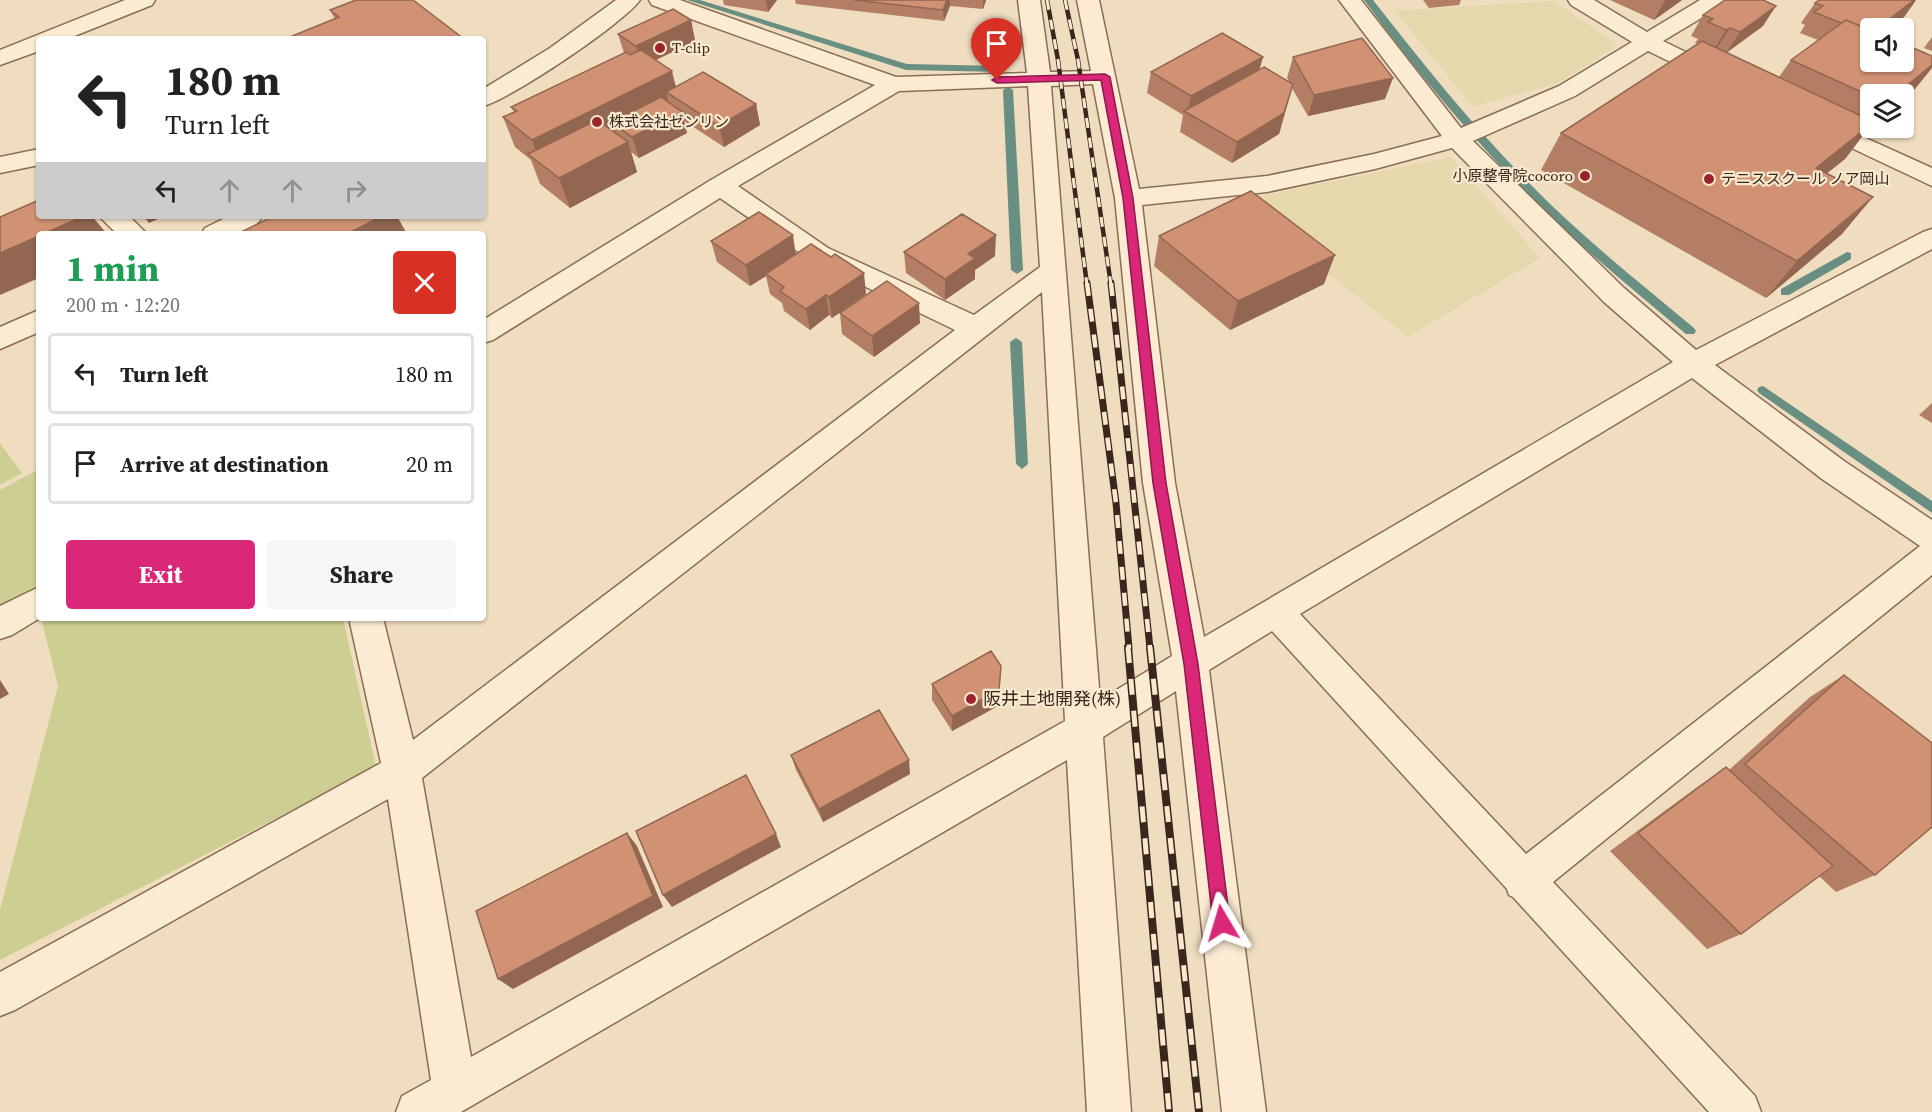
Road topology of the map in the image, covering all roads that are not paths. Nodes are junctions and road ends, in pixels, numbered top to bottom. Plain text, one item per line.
1 (144, 0) edge
2 (629, 0) edge
3 (660, 0) edge
4 (1029, 0) edge
5 (1088, 0) edge
6 (1350, 0) edge
7 (1579, 0) edge
8 (1715, 0) edge
9 (55, 36) edge
10 (1648, 43) junction
11 (36, 44) edge
12 (0, 58) edge
13 (1105, 77) junction
14 (1039, 78) junction
15 (894, 84) junction
16 (1743, 88) edge
17 (486, 97) edge
18 (1796, 113) edge
19 (1469, 134) junction
20 (36, 158) edge
21 (0, 165) edge
22 (1932, 178) edge
23 (720, 186) junction
24 (1128, 198) junction
25 (116, 219) edge
26 (244, 219) edge
27 (130, 231) edge
28 (220, 231) edge
29 (1932, 238) edge
30 (1054, 271) junction
31 (36, 321) edge
32 (976, 328) junction
33 (486, 331) edge
34 (0, 339) edge
35 (1693, 364) junction
36 (1932, 537) edge
37 (1932, 556) edge
38 (36, 603) edge
39 (1275, 611) junction
40 (367, 621) edge
41 (0, 624) edge
42 (1191, 664) junction
43 (1084, 729) junction
44 (402, 771) junction
45 (1522, 881) junction
46 (0, 995) edge
47 (455, 1091) junction
48 (418, 1112) edge
49 (1109, 1112) edge
50 (1244, 1112) edge
51 (1739, 1112) edge

1 - 9 street
2 - 17 street
3 - 15 street
4 - 14 street
5 - 13 street
6 - 19 street
7 - 10 street
8 - 10 street
10 - 16 street
10 - 19 street
11 - 12 street
13 - 14 street
13 - 24 street
14 - 15 street
14 - 30 street
15 - 23 street
18 - 22 street
19 - 24 street
19 - 35 street
20 - 21 street
23 - 32 street
23 - 33 street
24 - 42 street
25 - 27 street
26 - 28 street
29 - 35 street
30 - 32 street
30 - 43 street
31 - 34 street
32 - 44 street
35 - 36 street
35 - 39 street
37 - 45 street
38 - 41 street
39 - 42 street
39 - 45 street
40 - 44 street
42 - 43 street
42 - 50 street
43 - 47 street
43 - 49 street
44 - 46 street
44 - 47 street
45 - 51 street
47 - 48 street

